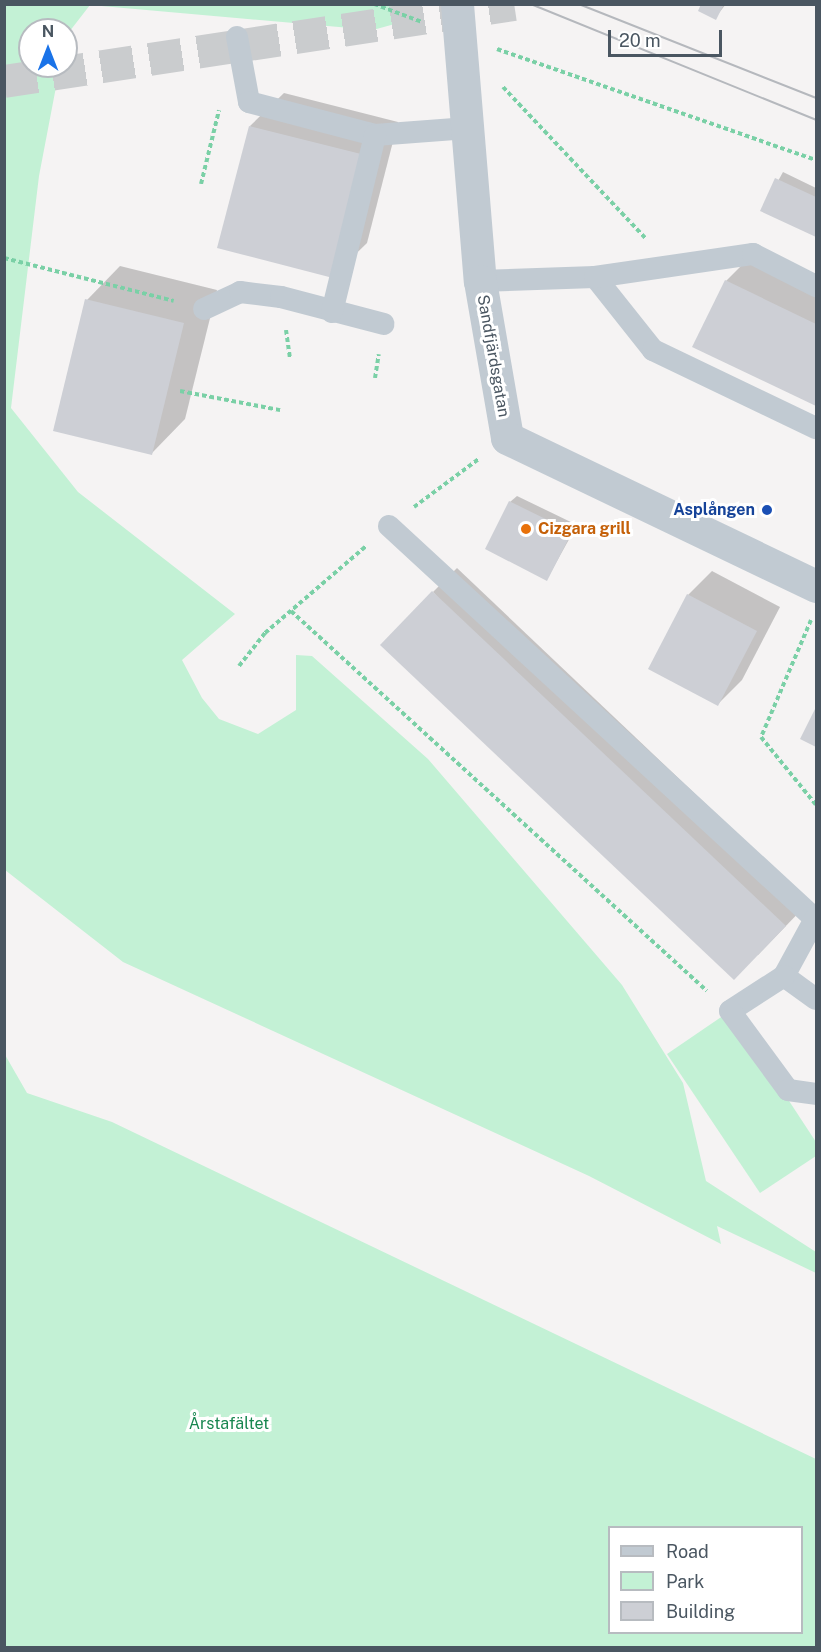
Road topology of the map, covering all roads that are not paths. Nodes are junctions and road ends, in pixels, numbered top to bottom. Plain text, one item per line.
1 (458, 20) edge
2 (237, 37) dead end
3 (468, 128) junction
4 (375, 135) junction
5 (595, 277) junction
6 (480, 281) junction
7 (816, 286) edge
8 (204, 309) road end
9 (332, 312) junction
10 (384, 324) dead end
11 (816, 428) edge
12 (389, 526) dead end
13 (814, 601) edge
14 (784, 976) junction
15 (816, 999) edge
16 (816, 1094) edge

1 - 3 street, Sandfjärdsgatan
2 - 4 lane
3 - 4 lane
3 - 6 street, Sandfjärdsgatan
4 - 9 lane
5 - 6 lane
5 - 7 lane
5 - 11 lane
6 - 13 street, Sandfjärdsgatan
8 - 9 lane
9 - 10 lane
12 - 14 lane
14 - 15 lane
14 - 16 lane

